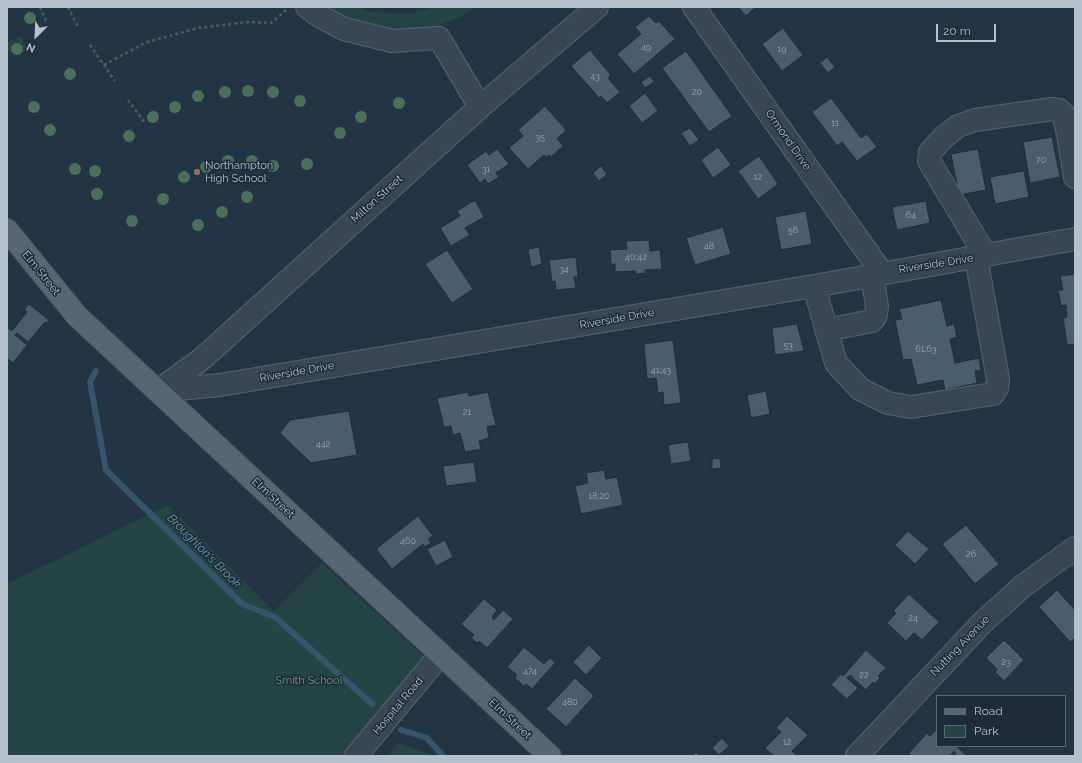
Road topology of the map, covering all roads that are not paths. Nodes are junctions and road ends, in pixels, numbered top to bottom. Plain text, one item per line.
1 (307, 7) edge
2 (597, 7) edge
3 (694, 7) edge
4 (480, 107) junction
5 (1075, 177) edge
6 (7, 230) edge
7 (1075, 240) edge
8 (981, 256) junction
9 (877, 274) junction
10 (814, 286) junction
11 (826, 330) junction
12 (158, 390) junction
13 (1075, 548) edge
14 (440, 655) junction
15 (356, 756) edge
16 (550, 756) edge
17 (857, 756) edge

1 - 4 street
2 - 4 street, Milton Street
3 - 9 street, Ormond Drive
4 - 12 street, Milton Street
5 - 8 street
6 - 12 main road, Elm Street
7 - 8 street, Riverside Drive
8 - 9 street, Riverside Drive
8 - 11 street
9 - 10 street, Riverside Drive
9 - 11 street
10 - 11 street
10 - 12 street, Riverside Drive
12 - 14 main road, Elm Street
13 - 17 street, Nutting Avenue
14 - 15 street, Hospital Road
14 - 16 main road, Elm Street

